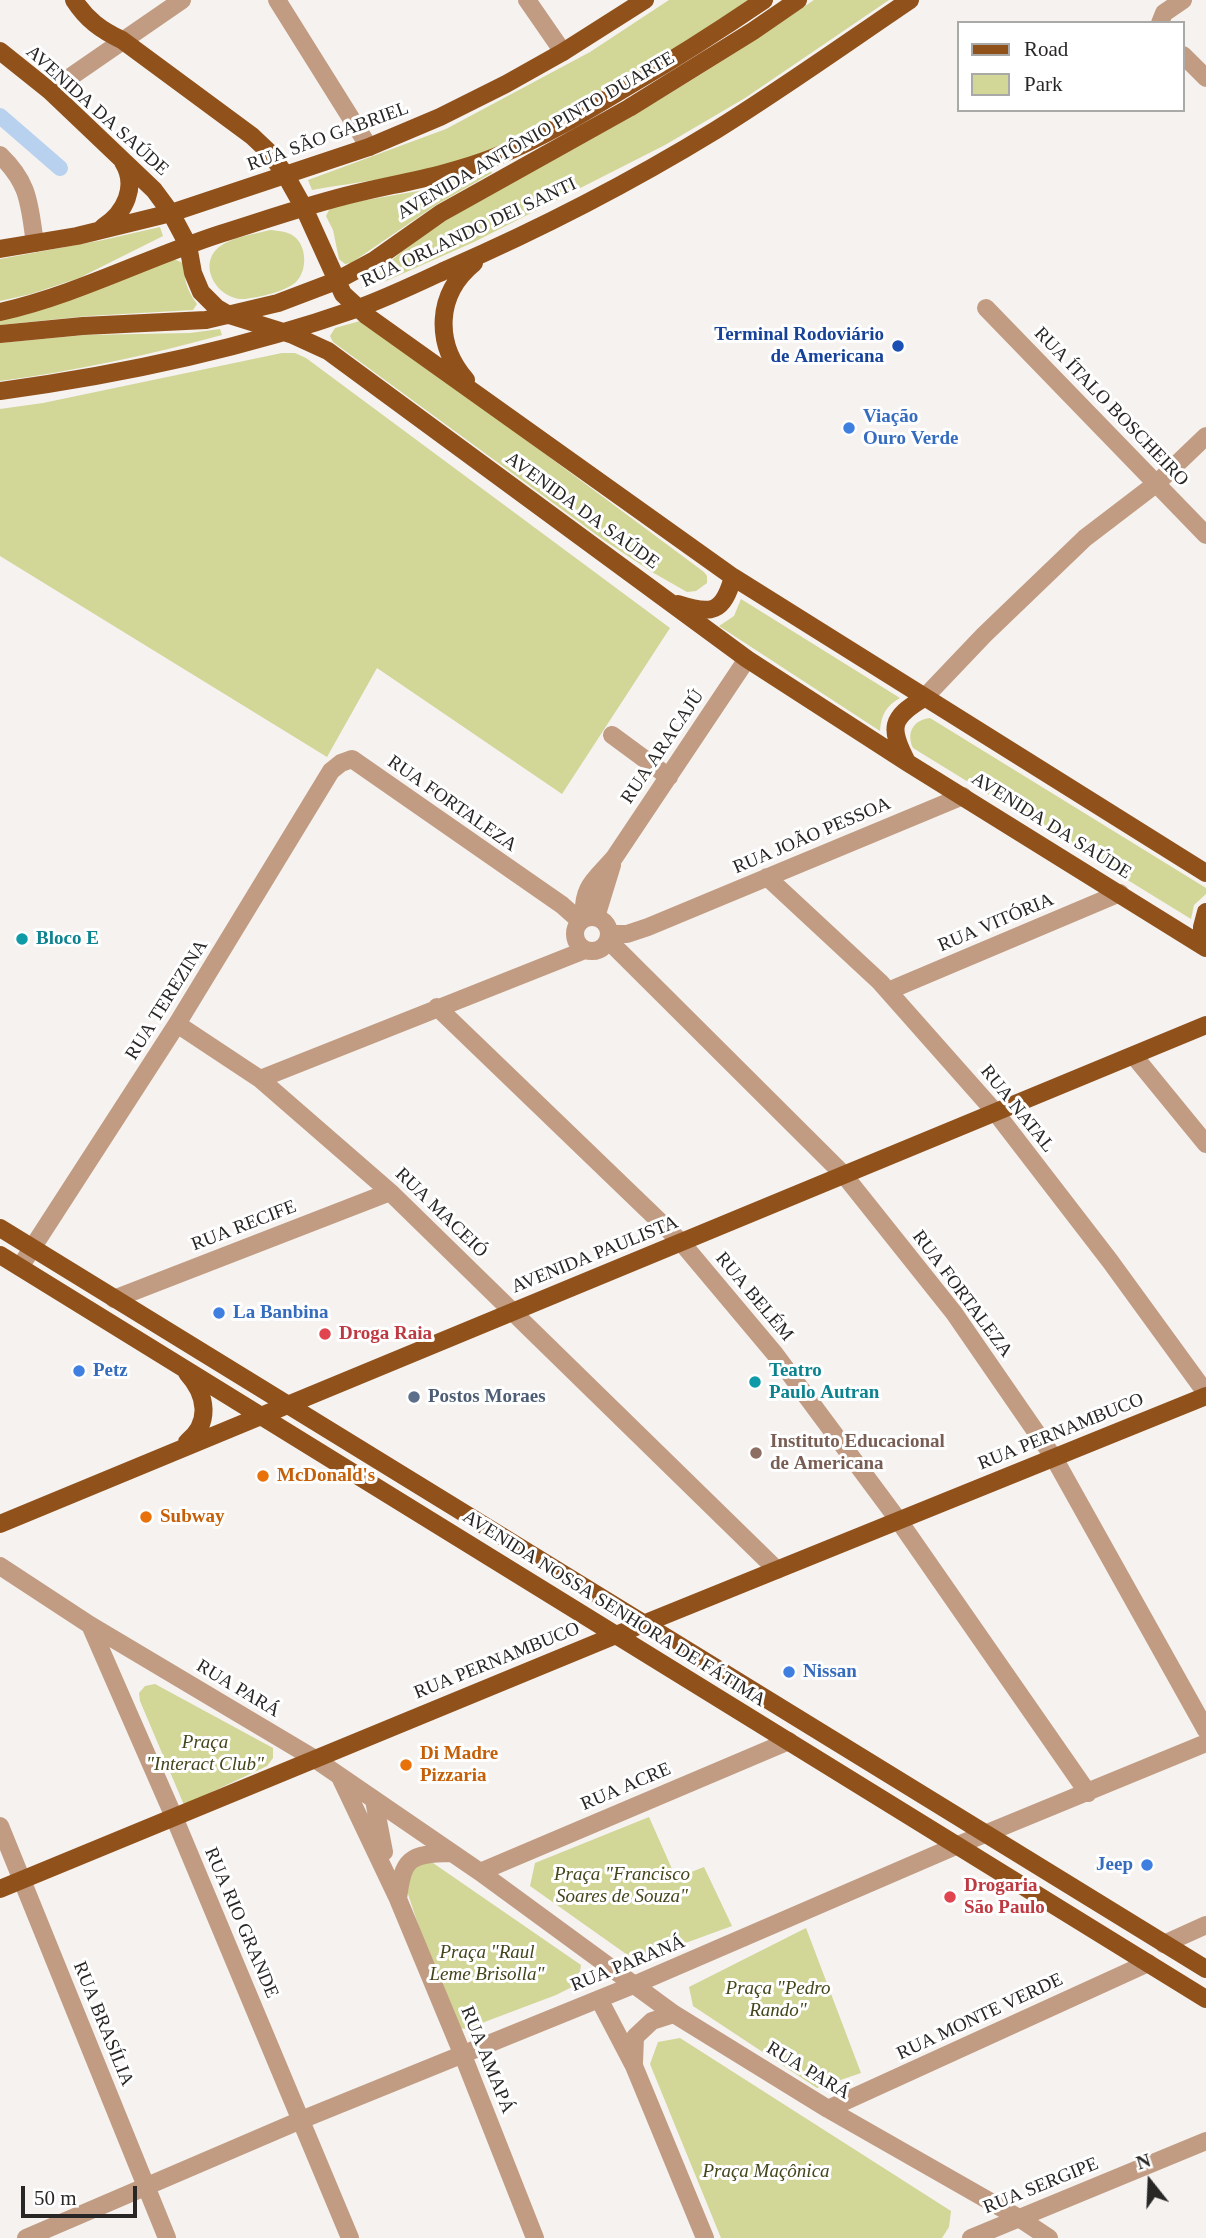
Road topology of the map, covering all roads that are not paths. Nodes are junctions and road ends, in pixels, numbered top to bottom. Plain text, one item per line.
1 (74, 0) edge
2 (182, 0) edge
3 (277, 0) edge
4 (527, 0) edge
5 (645, 0) edge
6 (764, 0) edge
7 (798, 0) edge
8 (910, 0) edge
9 (1183, 0) edge
10 (1161, 21) edge
11 (122, 40) junction
12 (0, 51) edge
13 (563, 52) junction
14 (1185, 57) edge
15 (1206, 78) edge
16 (50, 91) junction
17 (369, 147) junction
18 (0, 155) edge
19 (120, 156) junction
20 (286, 176) junction
21 (304, 208) junction
22 (171, 213) junction
23 (92, 232) junction
24 (36, 243) junction
25 (188, 245) junction
26 (0, 249) edge
27 (486, 253) junction
28 (336, 281) junction
29 (357, 308) junction
30 (986, 308) dead end
31 (0, 312) edge
32 (229, 315) junction
33 (282, 331) junction
34 (0, 334) edge
35 (0, 391) edge
36 (477, 394) junction
37 (1206, 436) edge
38 (1157, 483) junction
39 (1206, 535) edge
40 (733, 577) junction
41 (668, 600) junction
42 (747, 659) junction
43 (924, 698) junction
44 (612, 735) dead end
45 (352, 759) joint
46 (908, 763) junction
47 (669, 777) junction
48 (963, 796) junction
49 (1206, 873) edge
50 (767, 877) junction
51 (1120, 893) junction
52 (1206, 912) edge
53 (592, 931) junction
54 (1204, 946) edge
55 (888, 991) junction
56 (438, 1007) junction
57 (177, 1024) junction
58 (1206, 1025) edge
59 (1134, 1056) junction
60 (260, 1079) junction
61 (996, 1113) junction
62 (1206, 1144) edge
63 (844, 1175) junction
64 (390, 1192) junction
65 (0, 1228) edge
66 (681, 1242) junction
67 (33, 1248) junction
68 (0, 1255) edge
69 (20, 1267) junction
70 (114, 1299) junction
71 (512, 1312) junction
72 (183, 1368) junction
73 (1206, 1394) edge
74 (286, 1405) junction
75 (260, 1415) junction
76 (170, 1453) junction
77 (1054, 1458) junction
78 (899, 1521) junction
79 (0, 1524) edge
80 (0, 1566) edge
81 (777, 1570) junction
82 (645, 1624) junction
83 (90, 1625) junction
84 (616, 1635) junction
85 (1206, 1730) edge
86 (789, 1741) junction
87 (1206, 1743) edge
88 (315, 1759) junction
89 (340, 1777) junction
90 (1088, 1793) junction
91 (374, 1800) junction
92 (174, 1817) junction
93 (0, 1826) edge
94 (988, 1833) junction
95 (958, 1845) junction
96 (451, 1853) junction
97 (480, 1872) junction
98 (23, 1880) junction
99 (0, 1889) edge
100 (398, 1899) junction
101 (1206, 1925) edge
102 (1164, 1944) junction
103 (1148, 1963) junction
104 (1206, 1969) edge
105 (636, 1984) junction
106 (599, 1999) junction
107 (1206, 1999) edge
108 (674, 2014) junction
109 (462, 2053) junction
110 (634, 2066) junction
111 (828, 2109) junction
112 (300, 2120) junction
113 (1206, 2141) edge
114 (145, 2187) junction
115 (1019, 2218) junction
116 (26, 2238) edge
117 (167, 2238) edge
118 (350, 2238) edge
119 (535, 2238) edge
120 (705, 2238) edge
121 (971, 2238) edge
122 (1049, 2238) edge

1 - 11 main road, AVENIDA DA SAÚDE
2 - 11 street
3 - 17 street
4 - 13 street
5 - 13 main road, RUA SÃO GABRIEL
6 - 21 main road, AVENIDA ANTÔNIO PINTO DUARTE
7 - 28 main road, AVENIDA ANTÔNIO PINTO DUARTE
8 - 27 main road, RUA ORLANDO DEI SANTI
9 - 10 street
11 - 16 street
11 - 20 main road, AVENIDA DA SAÚDE
12 - 16 main road, AVENIDA DA SAÚDE
13 - 17 main road, RUA SÃO GABRIEL
14 - 15 street
16 - 19 main road, AVENIDA DA SAÚDE
17 - 20 main road, RUA SÃO GABRIEL
18 - 24 street
19 - 22 main road, AVENIDA DA SAÚDE
19 - 23 main road
20 - 21 main road, AVENIDA DA SAÚDE
20 - 22 main road, RUA SÃO GABRIEL
21 - 25 main road, AVENIDA ANTÔNIO PINTO DUARTE
21 - 28 main road, AVENIDA DA SAÚDE
22 - 23 main road, RUA SÃO GABRIEL
22 - 25 main road, AVENIDA DA SAÚDE
23 - 24 main road, RUA SÃO GABRIEL
24 - 26 main road, RUA SÃO GABRIEL
25 - 31 main road, AVENIDA ANTÔNIO PINTO DUARTE
25 - 32 main road, AVENIDA DA SAÚDE
27 - 29 main road, RUA ORLANDO DEI SANTI
27 - 36 main road
28 - 29 main road, AVENIDA DA SAÚDE
28 - 32 main road, AVENIDA ANTÔNIO PINTO DUARTE
29 - 33 main road, RUA ORLANDO DEI SANTI
29 - 36 main road, AVENIDA DA SAÚDE
30 - 38 street, RUA ÍTALO BOSCHEIRO
32 - 33 main road, AVENIDA DA SAÚDE
32 - 34 main road, AVENIDA ANTÔNIO PINTO DUARTE
33 - 35 main road, RUA ORLANDO DEI SANTI
33 - 41 main road, AVENIDA DA SAÚDE
36 - 40 main road, AVENIDA DA SAÚDE
37 - 38 street
38 - 39 street, RUA ÍTALO BOSCHEIRO
38 - 43 street
40 - 41 main road
40 - 43 main road, AVENIDA DA SAÚDE
41 - 42 main road, AVENIDA DA SAÚDE
42 - 46 main road, AVENIDA DA SAÚDE
42 - 47 street, RUA ARACAJÚ
43 - 46 main road
43 - 49 main road, AVENIDA DA SAÚDE
44 - 47 street
45 - 53 street, RUA FORTALEZA
45 - 57 street, RUA TEREZINA
46 - 48 main road, AVENIDA DA SAÚDE
47 - 53 street, RUA ARACAJÚ
48 - 50 street, RUA JOÃO PESSOA
48 - 51 main road, AVENIDA DA SAÚDE
50 - 53 street, RUA JOÃO PESSOA
50 - 55 street, RUA NATAL
51 - 54 main road, AVENIDA DA SAÚDE
51 - 55 street, RUA VITÓRIA
52 - 54 main road
53 - 56 street, RUA JOÃO PESSOA
53 - 63 street, RUA FORTALEZA
55 - 61 street, RUA NATAL
56 - 60 street, RUA JOÃO PESSOA
56 - 66 street, RUA BELÉM
57 - 60 street, RUA MACEIÓ
57 - 67 street, RUA TEREZINA
58 - 59 main road, AVENIDA PAULISTA
59 - 61 main road, AVENIDA PAULISTA
59 - 62 street
60 - 64 street, RUA MACEIÓ
61 - 63 main road, AVENIDA PAULISTA
61 - 73 street, RUA NATAL
63 - 66 main road, AVENIDA PAULISTA
63 - 77 street, RUA FORTALEZA
64 - 70 street, RUA RECIFE
64 - 71 street, RUA MACEIÓ
65 - 67 main road, AVENIDA NOSSA SENHORA DE FÁTIMA
66 - 71 main road, AVENIDA PAULISTA
66 - 78 street, RUA BELÉM
67 - 69 street, RUA TEREZINA
67 - 70 main road, AVENIDA NOSSA SENHORA DE FÁTIMA
68 - 69 main road, AVENIDA NOSSA SENHORA DE FÁTIMA
69 - 72 main road, AVENIDA NOSSA SENHORA DE FÁTIMA
70 - 74 main road, AVENIDA NOSSA SENHORA DE FÁTIMA
71 - 74 main road, AVENIDA PAULISTA
71 - 81 street, RUA MACEIÓ
72 - 75 main road, AVENIDA NOSSA SENHORA DE FÁTIMA
72 - 76 main road
73 - 77 main road, RUA PERNAMBUCO
74 - 75 main road, AVENIDA PAULISTA
74 - 82 main road, AVENIDA NOSSA SENHORA DE FÁTIMA
75 - 76 main road, AVENIDA PAULISTA
75 - 84 main road, AVENIDA NOSSA SENHORA DE FÁTIMA
76 - 79 main road, AVENIDA PAULISTA
77 - 78 main road, RUA PERNAMBUCO
77 - 85 street, RUA FORTALEZA
78 - 81 main road, RUA PERNAMBUCO
78 - 90 street, RUA BELÉM
80 - 83 street, RUA PARÁ
81 - 82 main road, RUA PERNAMBUCO
82 - 84 main road, RUA PERNAMBUCO
82 - 94 main road, AVENIDA NOSSA SENHORA DE FÁTIMA
83 - 88 street, RUA PARÁ
83 - 92 street, RUA RIO GRANDE
84 - 86 main road, AVENIDA NOSSA SENHORA DE FÁTIMA
84 - 88 main road, RUA PERNAMBUCO
86 - 95 main road, AVENIDA NOSSA SENHORA DE FÁTIMA
86 - 97 street, RUA ACRE
87 - 90 street, RUA PARANÁ
88 - 89 street, RUA PARÁ
88 - 92 main road, RUA PERNAMBUCO
89 - 91 street, RUA PARÁ
89 - 100 street, RUA AMAPÁ
90 - 94 street, RUA PARANÁ
91 - 96 street, RUA PARÁ
91 - 100 street, RUA AMAPÁ
92 - 98 main road, RUA PERNAMBUCO
92 - 112 street, RUA RIO GRANDE
93 - 98 street, RUA BRASÍLIA
94 - 95 street, RUA PARANÁ
94 - 102 main road, AVENIDA NOSSA SENHORA DE FÁTIMA
95 - 103 main road, AVENIDA NOSSA SENHORA DE FÁTIMA
95 - 105 street, RUA PARANÁ
96 - 97 street, RUA PARÁ
96 - 100 street
97 - 105 street, RUA PARÁ
98 - 99 main road, RUA PERNAMBUCO
98 - 114 street, RUA BRASÍLIA
100 - 109 street, RUA AMAPÁ
101 - 102 street
102 - 104 main road, AVENIDA NOSSA SENHORA DE FÁTIMA
103 - 107 main road, AVENIDA NOSSA SENHORA DE FÁTIMA
103 - 111 street, RUA MONTE VERDE
105 - 106 street, RUA PARANÁ
105 - 108 street, RUA PARÁ
106 - 109 street, RUA PARANÁ
106 - 110 street
108 - 110 street
108 - 111 street, RUA PARÁ
109 - 112 street, RUA PARANÁ
109 - 119 street, RUA AMAPÁ
110 - 120 street
111 - 115 street, RUA PARÁ
112 - 114 street, RUA PARANÁ
112 - 118 street, RUA RIO GRANDE
113 - 115 street, RUA SERGIPE
114 - 116 street, RUA PARANÁ
114 - 117 street, RUA BRASÍLIA
115 - 121 street, RUA SERGIPE
115 - 122 street, RUA PARÁ

